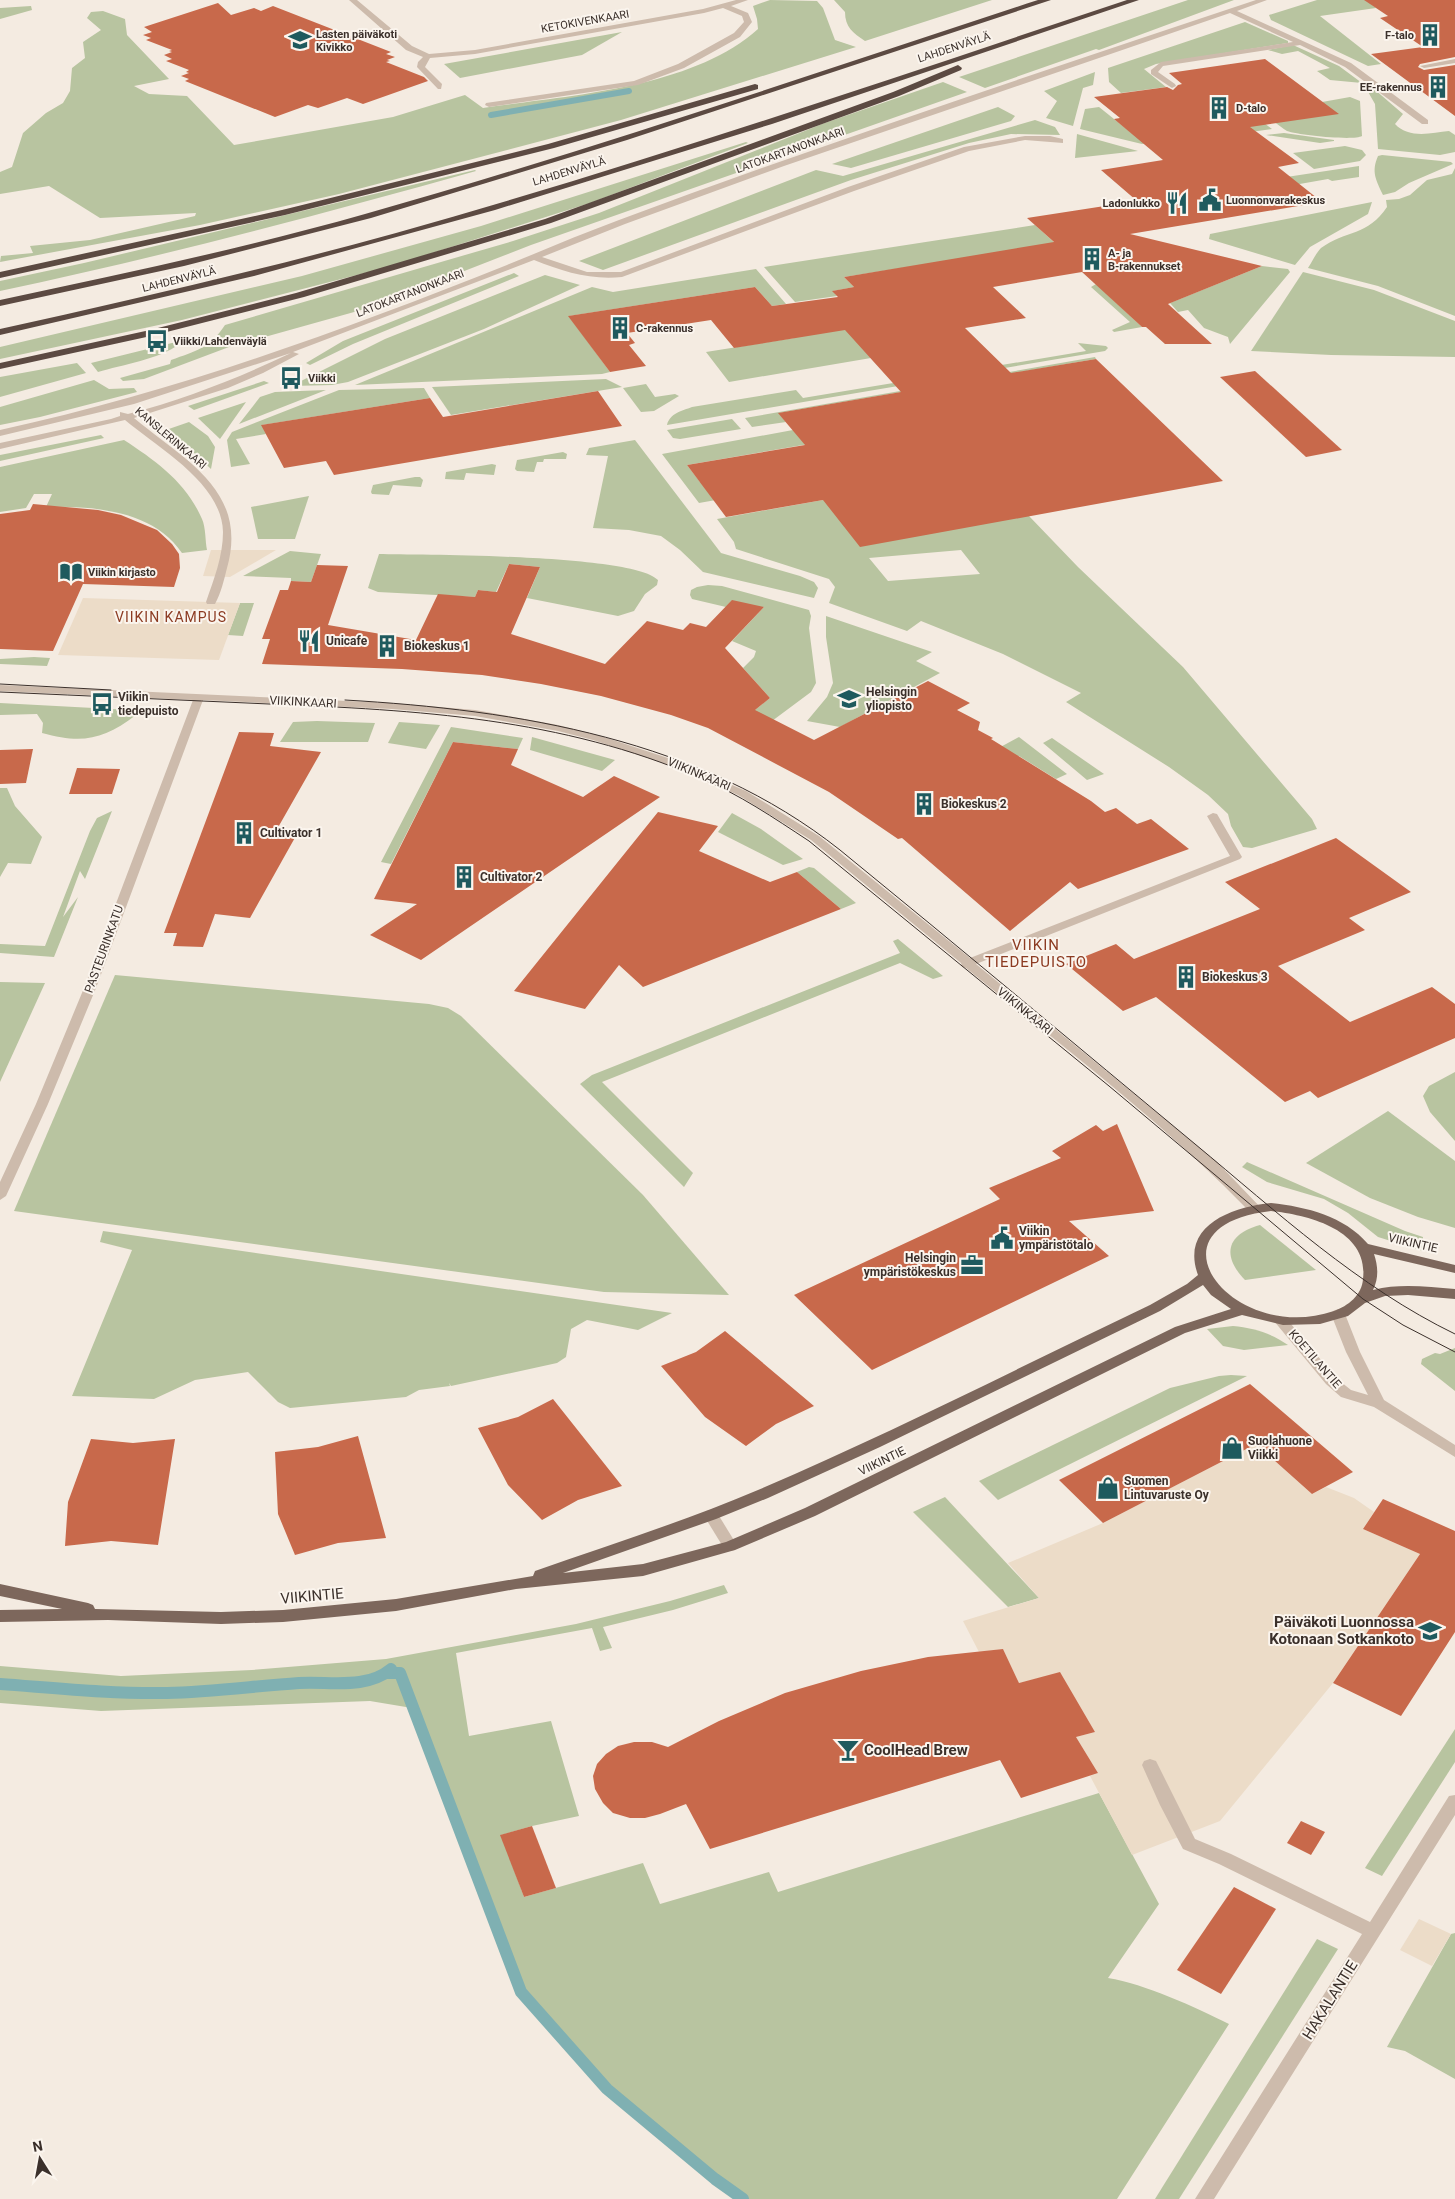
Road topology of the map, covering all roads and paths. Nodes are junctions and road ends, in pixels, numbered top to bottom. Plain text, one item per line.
1 (354, 0) edge
2 (744, 0) edge
3 (1047, 0) edge
4 (1135, 0) edge
5 (1263, 0) edge
6 (725, 6) junction
7 (1230, 11) junction
8 (1048, 29) junction
9 (1300, 43) junction
10 (894, 49) junction
11 (428, 56) junction
12 (1455, 61) edge
13 (1424, 66) dead end
14 (1172, 86) dead end
15 (438, 88) dead end
16 (489, 105) dead end
17 (1425, 122) dead end
18 (1060, 141) dead end
19 (534, 257) junction
20 (0, 275) edge
21 (0, 304) edge
22 (0, 332) edge
23 (329, 336) junction
24 (0, 366) edge
25 (116, 407) junction
26 (127, 417) junction
27 (0, 433) edge
28 (0, 446) edge
29 (211, 602) dead end
30 (0, 688) edge
31 (199, 697) junction
32 (1213, 816) dead end
33 (966, 964) junction
34 (0, 1196) edge
35 (1255, 1208) junction
36 (1364, 1247) junction
37 (1455, 1269) edge
38 (1204, 1277) junction
39 (1455, 1294) edge
40 (1363, 1299) junction
41 (1243, 1310) junction
42 (1338, 1314) junction
43 (1281, 1321) junction
44 (1379, 1404) junction
45 (1455, 1452) edge
46 (711, 1516) junction
47 (730, 1546) junction
48 (516, 1583) junction
49 (0, 1590) edge
50 (108, 1614) junction
51 (0, 1616) edge
52 (1150, 1765) dead end
53 (1455, 1801) edge
54 (1373, 1931) junction
55 (1204, 2199) edge

1 - 11 street
2 - 6 street, KETOKIVENKAARI
3 - 10 highway, LAHDENVÄYLÄ
4 - 8 highway, LAHDENVÄYLÄ
5 - 7 street, LATOKARTANONKAARI
6 - 11 street, KETOKIVENKAARI
6 - 16 street
7 - 9 street
7 - 19 street, LATOKARTANONKAARI
8 - 22 highway, LAHDENVÄYLÄ
8 - 24 highway
9 - 14 street
9 - 17 street
10 - 20 highway
10 - 21 highway, LAHDENVÄYLÄ
11 - 15 street
12 - 13 street
18 - 19 street
19 - 23 street, LATOKARTANONKAARI
23 - 25 street, LATOKARTANONKAARI
23 - 26 street, LATOKARTANONKAARI
25 - 26 street, KANSLERINKAARI
25 - 27 street, LATOKARTANONKAARI
26 - 28 street, LATOKARTANONKAARI
26 - 29 street, KANSLERINKAARI
30 - 31 street, VIIKINKAARI
31 - 33 street, VIIKINKAARI
31 - 34 street, PASTEURINKATU
32 - 33 street
33 - 35 street, VIIKINKAARI
35 - 36 main road
35 - 38 main road
36 - 37 main road, VIIKINTIE
36 - 40 main road
38 - 41 main road
38 - 46 main road, VIIKINTIE
39 - 40 main road
40 - 42 main road
41 - 43 main road
41 - 47 main road, VIIKINTIE
42 - 43 main road
42 - 44 street
43 - 44 street, KOETILANTIE
44 - 45 street, KOETILANTIE
46 - 47 street
46 - 48 main road, VIIKINTIE
47 - 48 main road, VIIKINTIE
48 - 50 main road, VIIKINTIE
49 - 50 main road, VIIKINTIE
50 - 51 main road, VIIKINTIE
52 - 54 street
53 - 54 street, HAKALANTIE
54 - 55 street, HAKALANTIE

